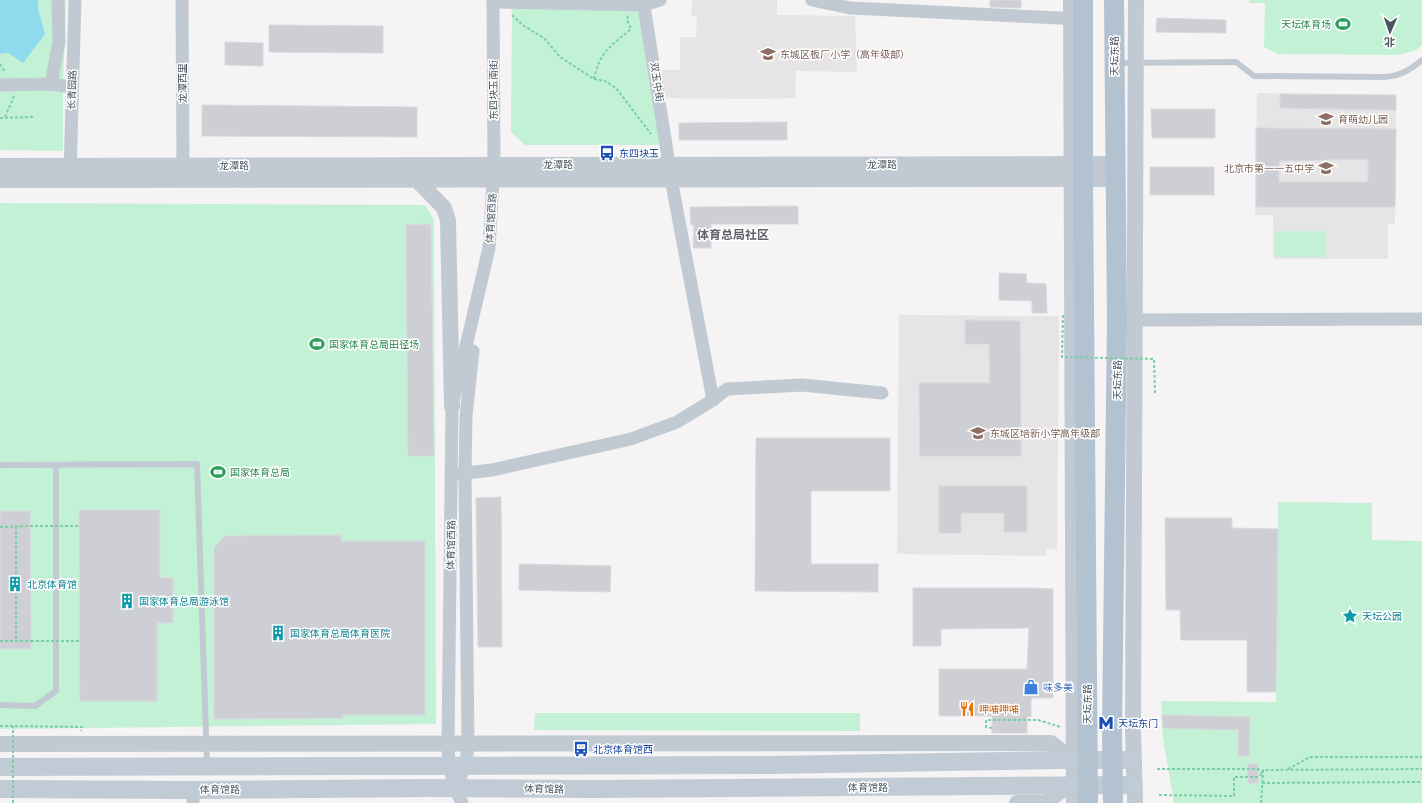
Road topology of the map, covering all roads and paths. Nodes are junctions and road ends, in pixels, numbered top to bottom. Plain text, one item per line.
1 (58, 0) edge
2 (75, 0) edge
3 (182, 0) edge
4 (660, 0) edge
5 (812, 0) edge
6 (1071, 0) edge
7 (1114, 0) edge
8 (1136, 0) edge
9 (493, 1) edge
10 (640, 3) edge
11 (1079, 12) edge
12 (510, 13) dead end
13 (1422, 60) edge
14 (1114, 63) junction
15 (1136, 63) junction
16 (594, 79) junction
17 (51, 84) junction
18 (19, 85) junction
19 (0, 86) edge
20 (72, 87) junction
21 (5, 117) junction
22 (33, 117) dead end
23 (0, 118) edge
24 (666, 140) junction
25 (183, 165) junction
26 (0, 166) edge
27 (1077, 171) junction
28 (1116, 171) junction
29 (494, 172) junction
30 (670, 172) junction
31 (70, 173) junction
32 (0, 180) edge
33 (417, 180) junction
34 (477, 303) junction
35 (1063, 315) dead end
36 (1422, 319) edge
37 (1126, 320) junction
38 (882, 393) dead end
39 (1153, 393) dead end
40 (713, 400) junction
41 (452, 406) junction
42 (0, 465) edge
43 (56, 465) junction
44 (452, 474) junction
45 (465, 474) junction
46 (16, 526) junction
47 (79, 526) dead end
48 (0, 527) edge
49 (0, 641) edge
50 (16, 641) junction
51 (80, 641) dead end
52 (0, 705) edge
53 (0, 726) edge
54 (13, 726) junction
55 (992, 728) dead end
56 (1065, 728) dead end
57 (75, 733) dead end
58 (206, 743) junction
59 (448, 743) junction
60 (468, 743) junction
61 (0, 744) edge
62 (1422, 757) edge
63 (1080, 760) junction
64 (1112, 760) junction
65 (1133, 760) junction
66 (457, 765) junction
67 (207, 766) junction
68 (0, 767) edge
69 (1157, 769) dead end
70 (1422, 769) edge
71 (1287, 770) junction
72 (1263, 773) junction
73 (1262, 782) junction
74 (1422, 782) edge
75 (1134, 785) junction
76 (0, 789) edge
77 (1081, 794) edge
78 (1112, 794) edge
79 (1159, 795) dead end
80 (193, 796) edge
81 (459, 796) edge
82 (13, 803) edge
83 (1017, 803) edge
84 (1135, 803) edge
85 (1261, 803) edge

1 - 17 street
2 - 20 street, 长青园路
3 - 25 street, 龙潭西里
4 - 10 street
5 - 11 street
6 - 11 street
7 - 14 main road, 天坛东路
8 - 15 street
9 - 10 street
9 - 29 street, 东四块玉南街
10 - 16 path
10 - 24 street, 双玉中街
11 - 27 main road, 天坛东路
12 - 16 path
13 - 15 lane
14 - 15 lane
14 - 28 main road, 天坛东路
15 - 37 street
16 - 24 path
17 - 18 street
17 - 20 street
18 - 19 street
18 - 21 path
20 - 31 street, 长青园路
21 - 22 path
21 - 23 path
24 - 30 street, 双玉中街
25 - 29 street, 龙潭路
25 - 31 street, 龙潭路
26 - 31 street, 龙潭路
27 - 28 street, 龙潭路
27 - 30 street, 龙潭路
27 - 63 main road, 天坛东路
28 - 37 main road, 天坛东路
29 - 30 street, 龙潭路
29 - 33 street, 龙潭路
29 - 34 street, 体育馆西路
30 - 40 street, 双玉中街
31 - 32 street, 龙潭路
31 - 33 street, 龙潭路
33 - 41 street
34 - 41 street, 体育馆西路
34 - 45 street, 体育馆西路
35 - 39 path, bridge
36 - 37 street
37 - 64 main road, 天坛东路
37 - 65 street
38 - 40 street
40 - 45 street
41 - 44 street, 体育馆西路
42 - 43 lane
43 - 52 lane
43 - 58 lane
44 - 45 street
44 - 59 street, 体育馆西路
45 - 60 street, 体育馆西路
46 - 47 path, bridge
46 - 48 path
46 - 50 path
49 - 50 path
50 - 51 path, bridge
53 - 54 path
54 - 57 path
54 - 82 path, bridge
55 - 56 path
58 - 59 street
58 - 61 street
58 - 67 lane
59 - 60 street
59 - 66 street, 体育馆西路
60 - 63 street
60 - 66 street, 体育馆西路
62 - 71 path
63 - 64 main road
63 - 66 main road
63 - 77 main road, 天坛东路
64 - 65 main road
64 - 78 main road, 天坛东路
65 - 75 street
66 - 67 main road
66 - 81 street, 体育馆西路
67 - 68 main road
69 - 72 path
70 - 71 path
71 - 72 path
72 - 73 path
72 - 79 path
73 - 74 path
73 - 85 path
75 - 78 main road, 体育馆路
75 - 84 street
76 - 80 main road, 体育馆路
77 - 78 main road, 体育馆路
77 - 81 main road, 体育馆路
77 - 83 street
80 - 81 main road, 体育馆路

